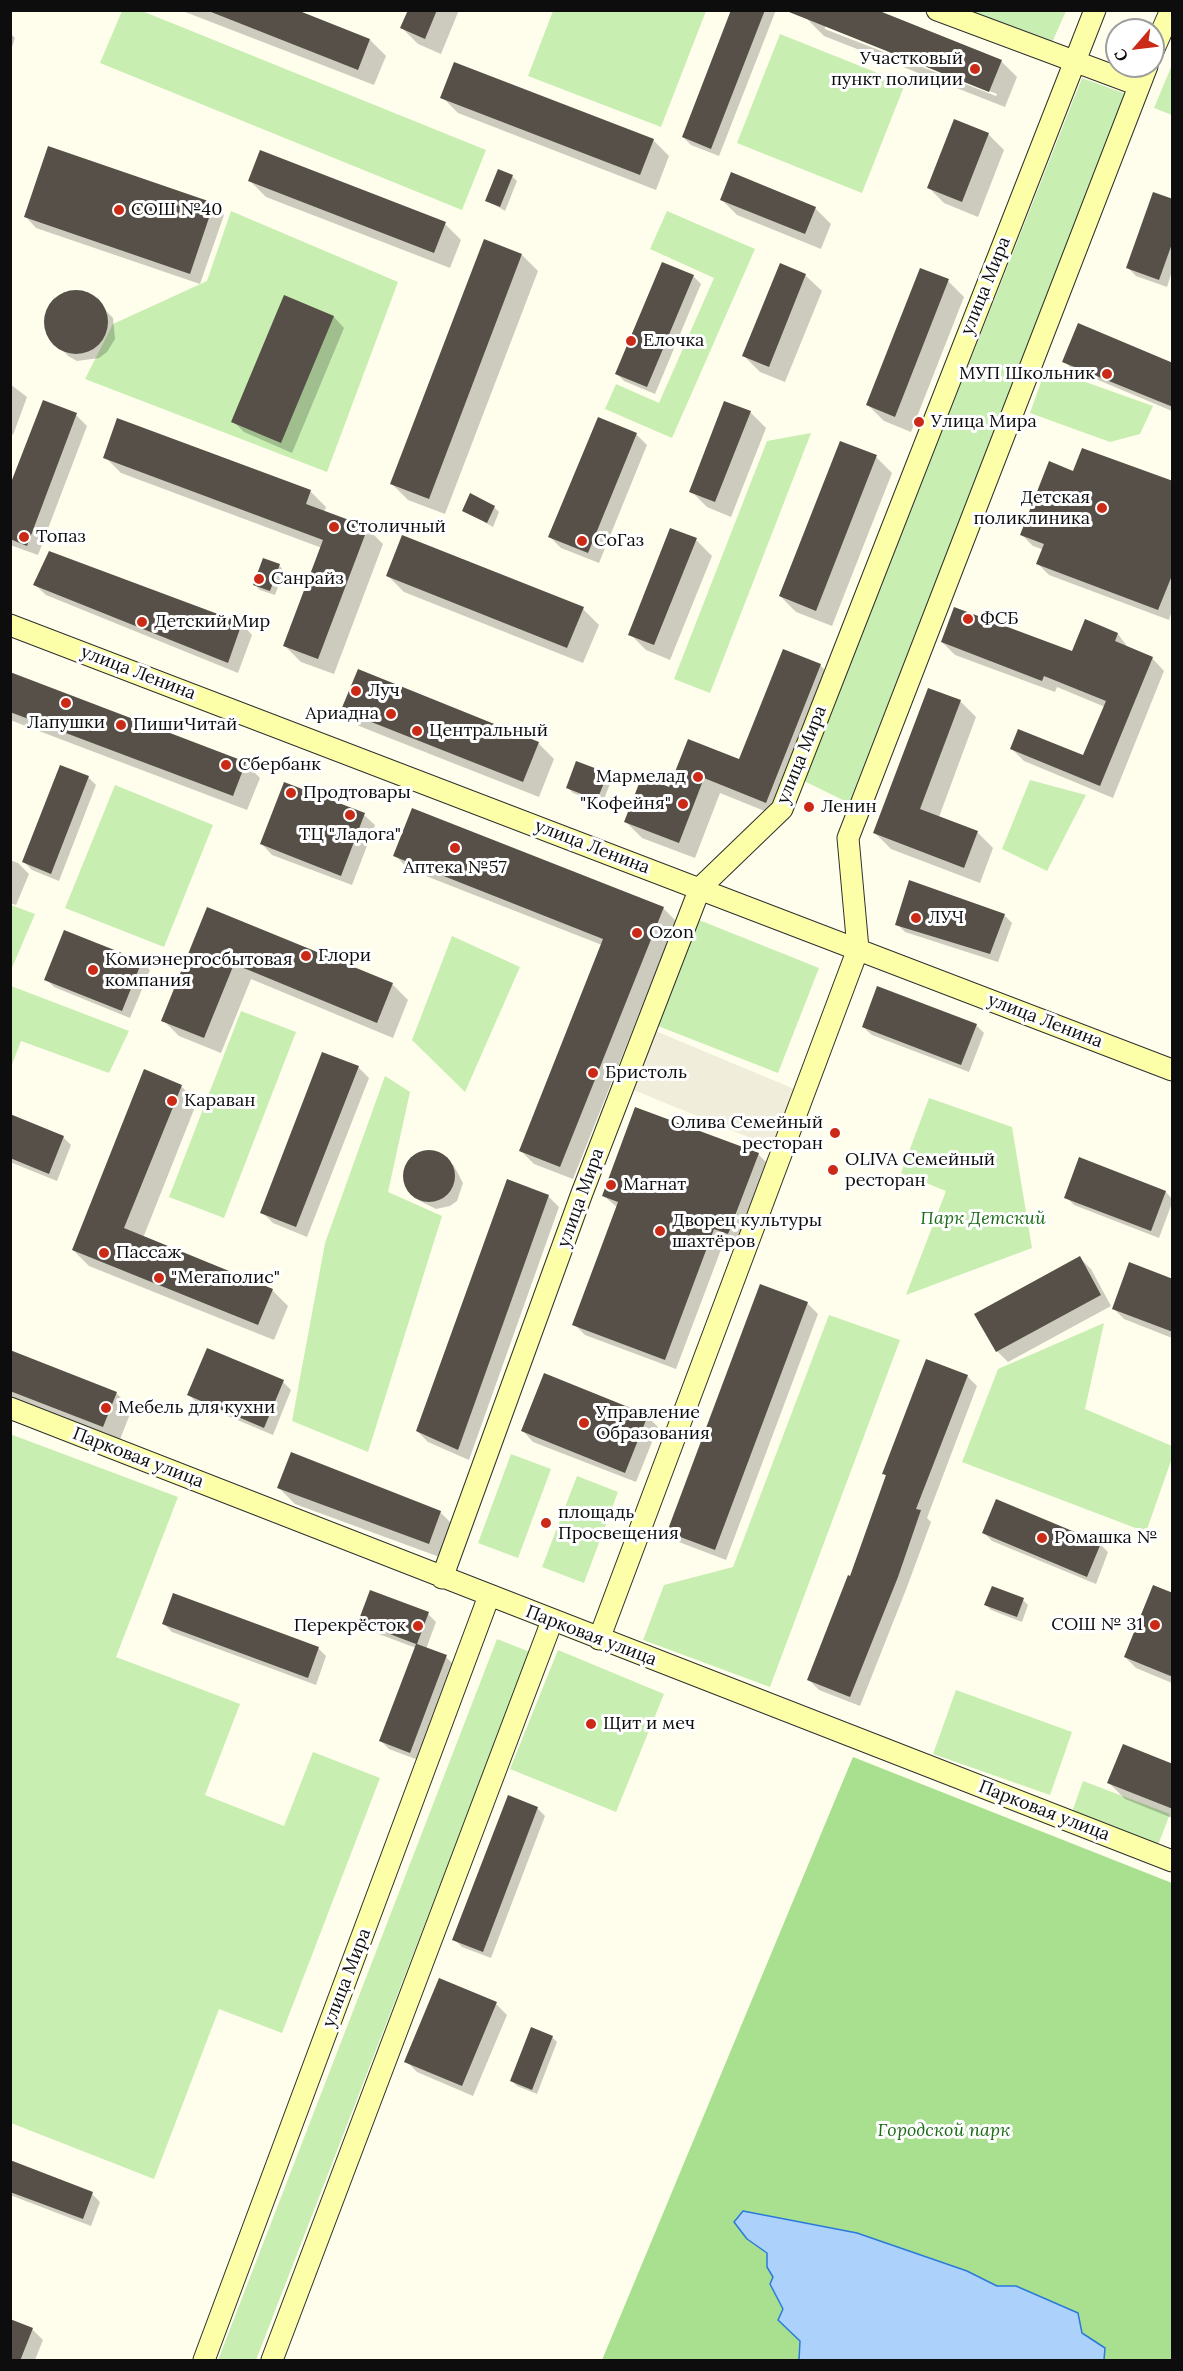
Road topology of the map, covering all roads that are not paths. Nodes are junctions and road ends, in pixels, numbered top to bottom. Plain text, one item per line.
1 (937, 10) edge
2 (1095, 10) edge
3 (1074, 63) junction
4 (1141, 78) edge
5 (1138, 85) junction
6 (10, 625) edge
7 (700, 888) junction
8 (858, 949) junction
9 (1173, 1070) edge
10 (10, 1408) edge
11 (442, 1578) junction
12 (489, 1596) junction
13 (552, 1621) junction
14 (599, 1639) junction
15 (1173, 1860) edge
16 (204, 2361) edge
17 (272, 2361) edge

1 - 3 main road
2 - 3 main road, улица Мира
3 - 5 main road
3 - 7 main road, улица Мира
4 - 5 main road
5 - 8 main road
6 - 7 main road, улица Ленина
7 - 8 main road, улица Ленина
7 - 11 main road, улица Мира
8 - 9 main road, улица Ленина
8 - 14 main road
10 - 11 main road, Парковая улица
11 - 12 main road, Парковая улица
12 - 13 main road, Парковая улица
12 - 16 main road, улица Мира
13 - 14 main road, Парковая улица
13 - 17 main road
14 - 15 main road, Парковая улица

